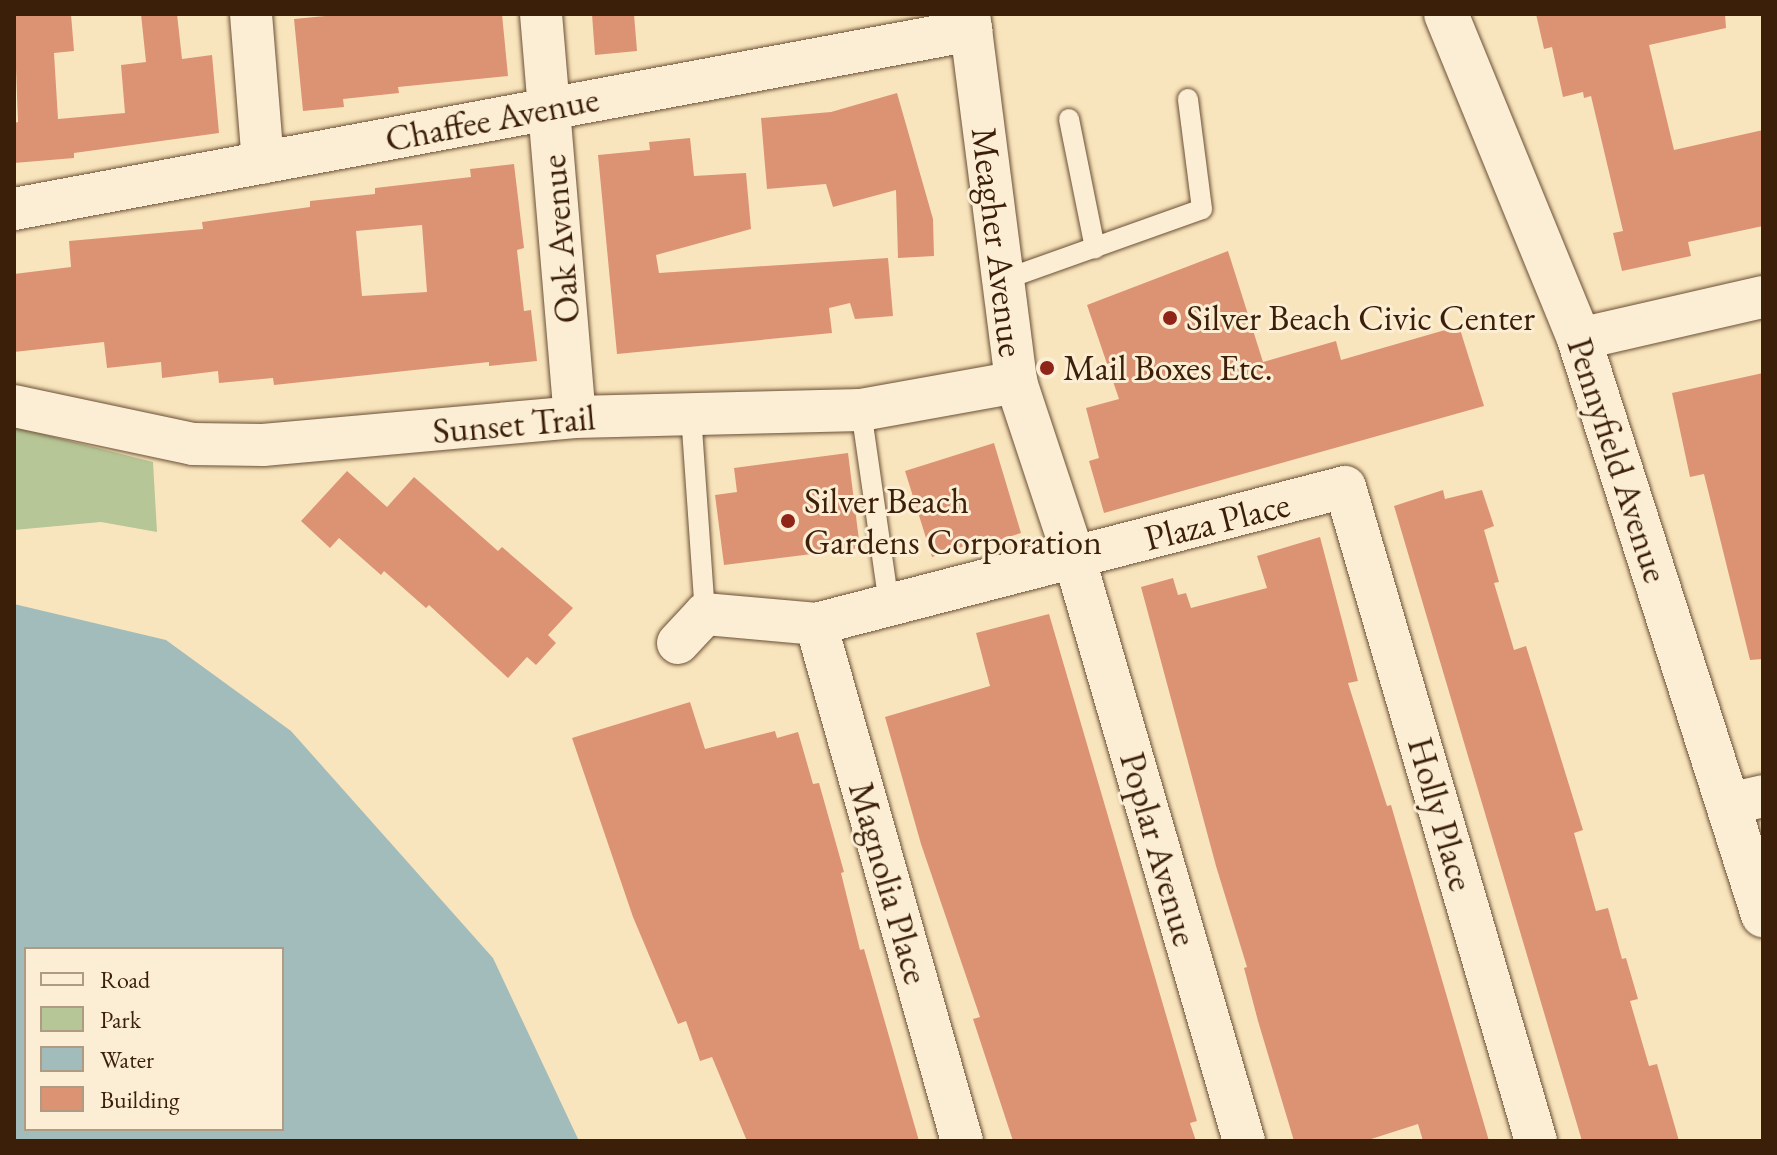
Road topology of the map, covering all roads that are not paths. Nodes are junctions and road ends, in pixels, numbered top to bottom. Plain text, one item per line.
1 (251, 14) edge
2 (541, 14) edge
3 (1446, 14) edge
4 (970, 22) edge
5 (1188, 99) dead end
6 (549, 108) junction
7 (1069, 119) dead end
8 (263, 163) junction
9 (14, 209) edge
10 (1095, 248) junction
11 (1003, 280) junction
12 (1763, 297) edge
13 (1579, 339) junction
14 (1016, 382) junction
15 (14, 406) edge
16 (861, 410) junction
17 (691, 414) junction
18 (575, 417) junction
19 (1345, 487) joint
20 (1074, 557) junction
21 (889, 605) junction
22 (816, 624) junction
23 (691, 628) joint
24 (1746, 800) edge
25 (1763, 915) edge
26 (962, 1141) edge
27 (1244, 1141) edge
28 (1536, 1141) edge

1 - 8 street
2 - 6 street, Oak Avenue
3 - 13 street, Pennyfield Avenue
4 - 6 street, Chaffee Avenue
4 - 11 street, Meagher Avenue
5 - 10 lane
6 - 8 street, Chaffee Avenue
6 - 18 street, Oak Avenue
7 - 10 lane
8 - 9 street, Chaffee Avenue
10 - 11 lane
11 - 14 street, Meagher Avenue
12 - 13 street
13 - 24 street, Pennyfield Avenue
14 - 16 street, Sunset Trail
14 - 20 street, Meagher Avenue
15 - 18 street, Sunset Trail
16 - 17 street, Sunset Trail
16 - 21 lane
17 - 18 street, Sunset Trail
17 - 23 lane
19 - 20 street, Plaza Place
19 - 28 street, Holly Place
20 - 21 street, Plaza Place
20 - 27 street, Poplar Avenue
21 - 22 street, Plaza Place
22 - 23 street, Plaza Place
22 - 26 street, Magnolia Place
24 - 25 street, Pennyfield Avenue

